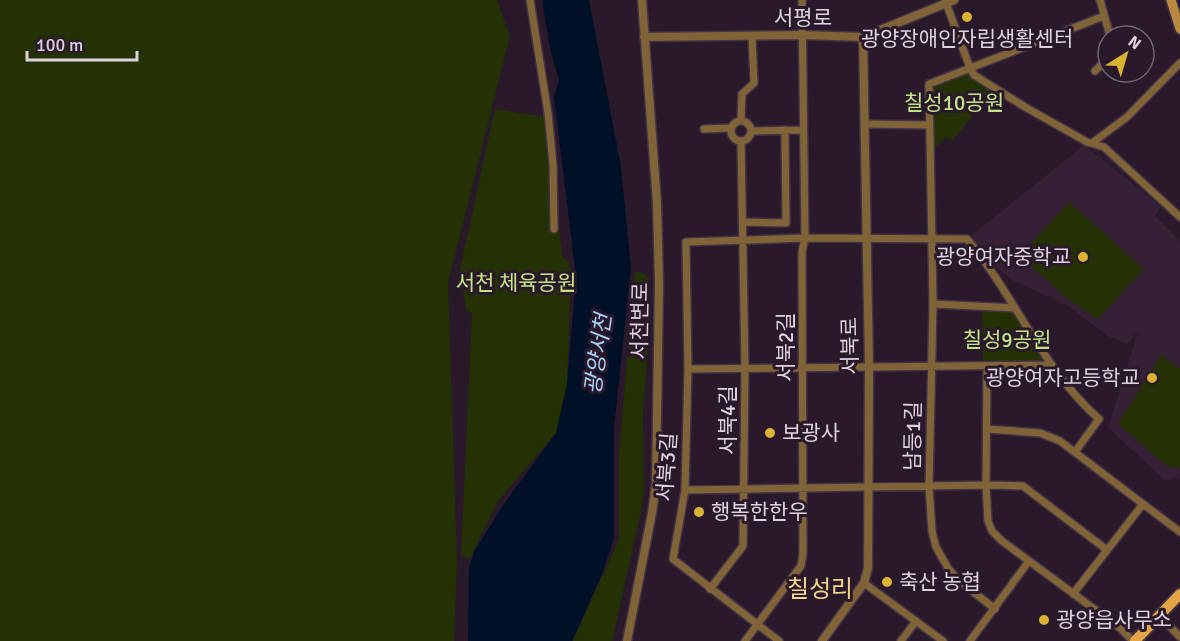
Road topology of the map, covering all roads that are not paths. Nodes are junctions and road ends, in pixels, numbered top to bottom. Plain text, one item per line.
1 (530, 0) edge
2 (642, 0) edge
3 (802, 0) edge
4 (1100, 0) edge
5 (1171, 0) edge
6 (948, 1) edge
7 (1104, 16) junction
8 (1106, 24) edge
9 (1180, 29) edge
10 (802, 35) junction
11 (644, 37) junction
12 (752, 37) junction
13 (863, 37) junction
14 (1180, 63) edge
15 (970, 68) junction
16 (741, 121) junction
17 (865, 124) junction
18 (929, 125) junction
19 (731, 128) junction
20 (704, 129) dead end
21 (785, 130) junction
22 (802, 130) junction
23 (751, 131) junction
24 (741, 141) junction
25 (1092, 143) junction
26 (1180, 217) edge
27 (743, 222) junction
28 (554, 229) dead end
29 (805, 238) junction
30 (867, 239) junction
31 (930, 239) junction
32 (744, 241) junction
33 (933, 304) junction
34 (1015, 308) junction
35 (1052, 365) junction
36 (869, 366) junction
37 (803, 367) junction
38 (745, 368) junction
39 (931, 368) junction
40 (987, 368) junction
41 (688, 369) junction
42 (987, 429) junction
43 (1075, 452) junction
44 (986, 485) junction
45 (868, 487) junction
46 (929, 487) junction
47 (804, 488) junction
48 (744, 489) junction
49 (685, 490) junction
50 (1143, 504) junction
51 (1180, 532) edge
52 (1107, 550) junction
53 (1029, 561) junction
54 (864, 583) junction
55 (710, 589) junction
56 (1073, 594) junction
57 (1180, 594) edge
58 (995, 609) junction
59 (1159, 615) junction
60 (916, 621) junction
61 (757, 624) junction
62 (1180, 637) edge
63 (627, 641) edge
64 (745, 641) edge
65 (779, 641) edge
66 (822, 641) edge
67 (901, 641) edge
68 (943, 641) edge
69 (970, 641) edge
70 (1134, 641) edge

1 - 28 street
2 - 11 street, 서천변로
3 - 10 street, 서북2길
4 - 7 street
5 - 9 main road
6 - 13 street, 서평로
6 - 15 street
7 - 8 street
7 - 15 street, 남등1길
10 - 12 street, 서평로
10 - 13 street, 서평로
10 - 22 street, 서북2길
11 - 12 street, 서평로
11 - 63 street, 서천변로
12 - 16 street
13 - 17 street, 서북로
14 - 25 street
15 - 18 street, 남등1길
15 - 25 street
16 - 19 street
16 - 23 street
17 - 18 street
17 - 30 street, 서북로
18 - 31 street, 남등1길
19 - 20 street
19 - 24 street
21 - 22 street
21 - 23 street
21 - 27 street
22 - 29 street, 서북2길
23 - 24 street
24 - 27 street, 서북4길
25 - 26 street
27 - 32 street, 서북4길
29 - 30 street
29 - 32 street
29 - 37 street, 서북2길
30 - 31 street
30 - 36 street, 서북로
31 - 33 street, 남등1길
31 - 34 street
32 - 38 street, 서북4길
32 - 41 street, 서북3길
33 - 34 street
33 - 39 street, 남등1길
34 - 35 street
35 - 40 street
35 - 43 street
36 - 37 street
36 - 39 street
36 - 45 street, 서북로
37 - 38 street
37 - 47 street, 서북2길
38 - 41 street
38 - 48 street, 서북4길
39 - 40 street
39 - 46 street, 남등1길
40 - 42 street
41 - 49 street, 서북3길
42 - 43 street
42 - 44 street
43 - 50 street
44 - 46 street
44 - 52 street
44 - 53 street
45 - 46 street
45 - 47 street
45 - 54 street, 서북로
46 - 58 street, 남등1길
47 - 48 street
47 - 61 street, 서북2길
48 - 49 street
48 - 55 street, 서북4길
49 - 55 street, 서북3길
50 - 51 street
50 - 52 street
52 - 56 street
53 - 56 street
53 - 58 street
54 - 60 street
54 - 66 street, 서북로
55 - 61 street, 서북3길
56 - 70 street
57 - 59 main road
58 - 69 street
59 - 62 street
59 - 70 main road
60 - 67 street
60 - 68 street
61 - 64 street, 서북2길
61 - 65 street, 서북3길

